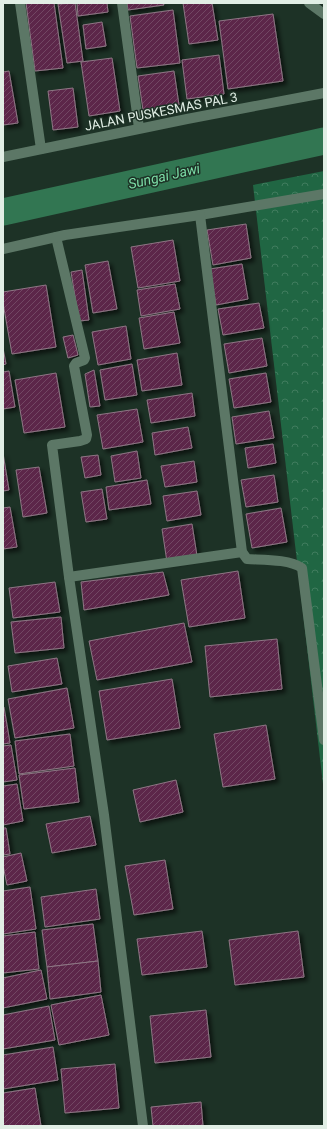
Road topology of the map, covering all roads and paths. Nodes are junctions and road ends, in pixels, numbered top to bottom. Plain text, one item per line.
1 (20, 3) edge
2 (122, 3) edge
3 (309, 3) edge
4 (324, 14) edge
5 (324, 93) edge
6 (139, 128) junction
7 (41, 150) junction
8 (3, 157) edge
9 (324, 194) edge
10 (200, 215) junction
11 (56, 237) junction
12 (3, 249) edge
13 (242, 552) junction
14 (68, 577) junction
15 (324, 740) edge
16 (143, 1126) edge

1 - 7 street
2 - 6 street
3 - 4 street
5 - 6 street, JALAN PUSKESMAS PAL 3
6 - 7 street, JALAN PUSKESMAS PAL 3
7 - 8 street, JALAN PUSKESMAS PAL 3
9 - 10 street
10 - 11 street
10 - 13 street
11 - 12 street
11 - 14 street
13 - 14 street
13 - 15 street
14 - 16 street

